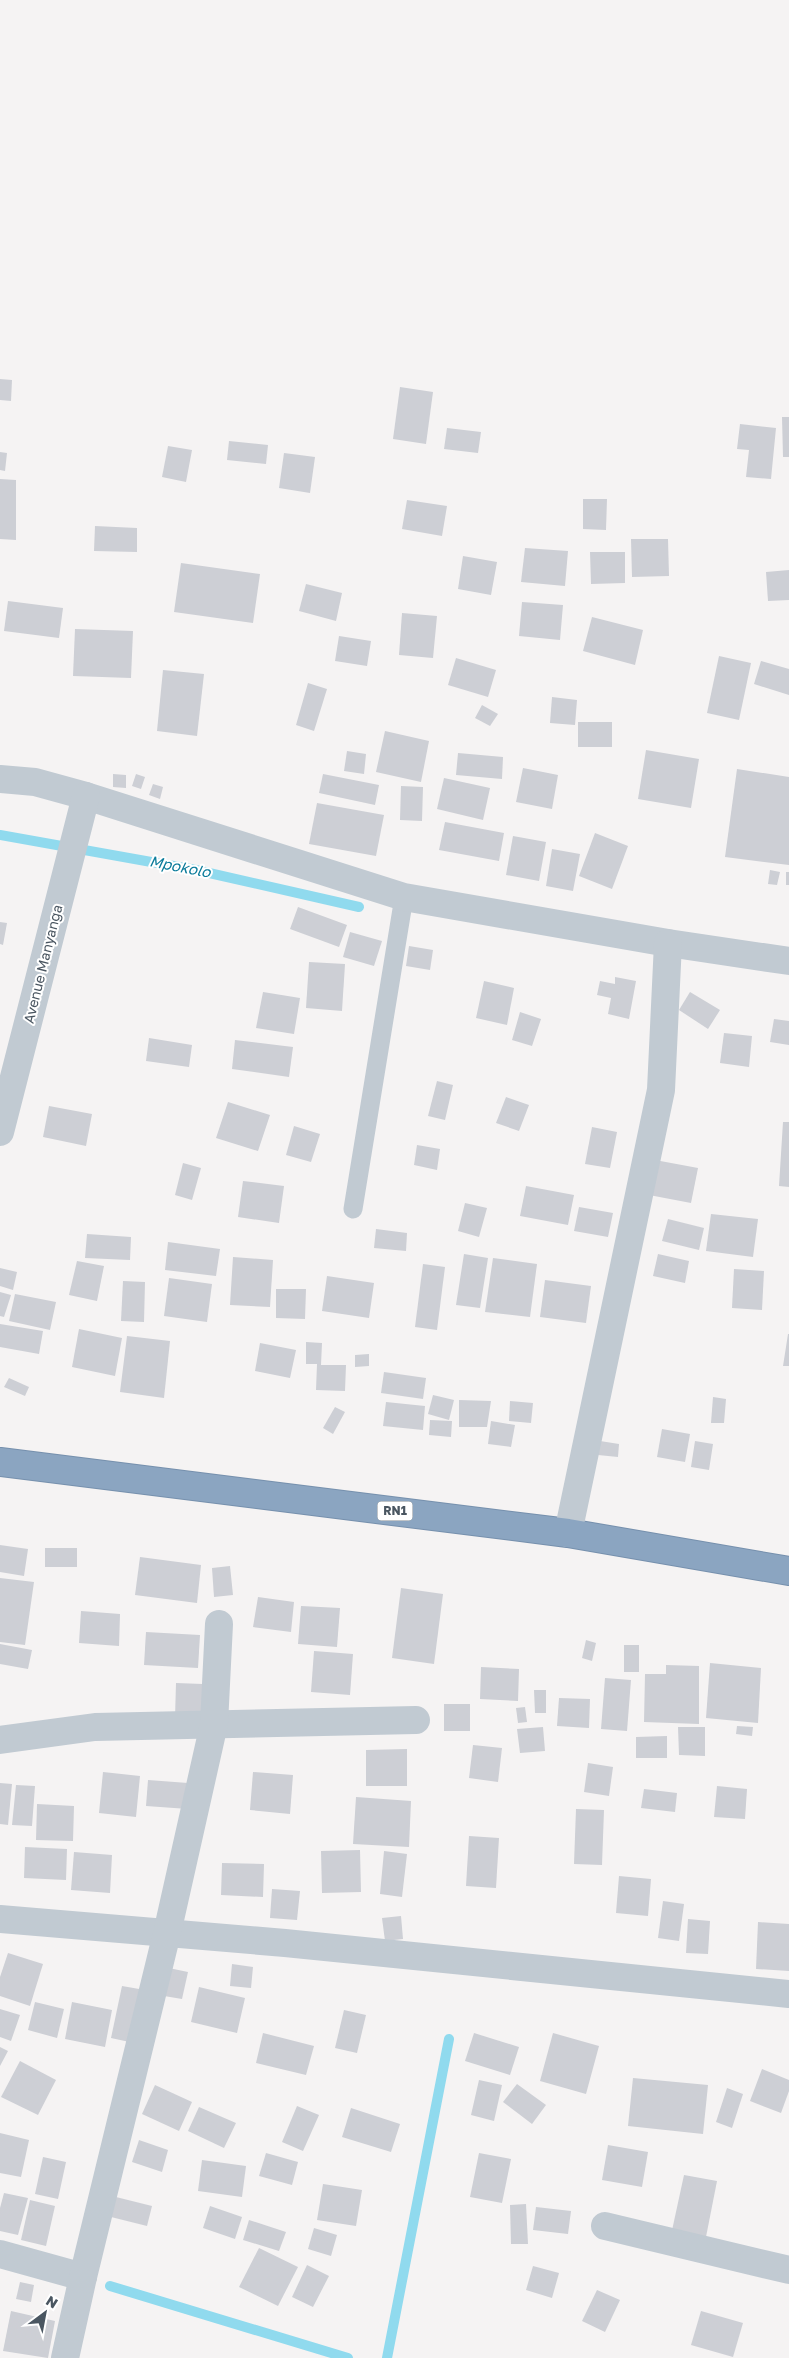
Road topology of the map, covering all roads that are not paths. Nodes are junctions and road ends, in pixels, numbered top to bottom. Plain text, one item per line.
1 (0, 779) edge
2 (86, 796) junction
3 (404, 897) junction
4 (668, 943) junction
5 (789, 961) edge
6 (0, 1132) edge
7 (354, 1209) dead end
8 (0, 1462) edge
9 (568, 1533) junction
10 (789, 1571) edge
11 (219, 1624) dead end
12 (416, 1720) dead end
13 (214, 1724) junction
14 (0, 1740) edge
15 (0, 1919) edge
16 (167, 1933) junction
17 (789, 1994) edge
18 (605, 2226) dead end
19 (0, 2254) edge
20 (789, 2270) edge
21 (83, 2277) junction
22 (65, 2358) edge

1 - 2 street
2 - 3 street
2 - 6 street, Avenue Manyanga
3 - 4 street
3 - 7 lane
4 - 5 street
4 - 9 street
8 - 9 highway, RN1
9 - 10 highway, RN1
11 - 13 street
12 - 13 street
13 - 14 street
13 - 16 street
15 - 16 street
16 - 17 street
16 - 21 street
18 - 20 street
19 - 21 street
21 - 22 street

